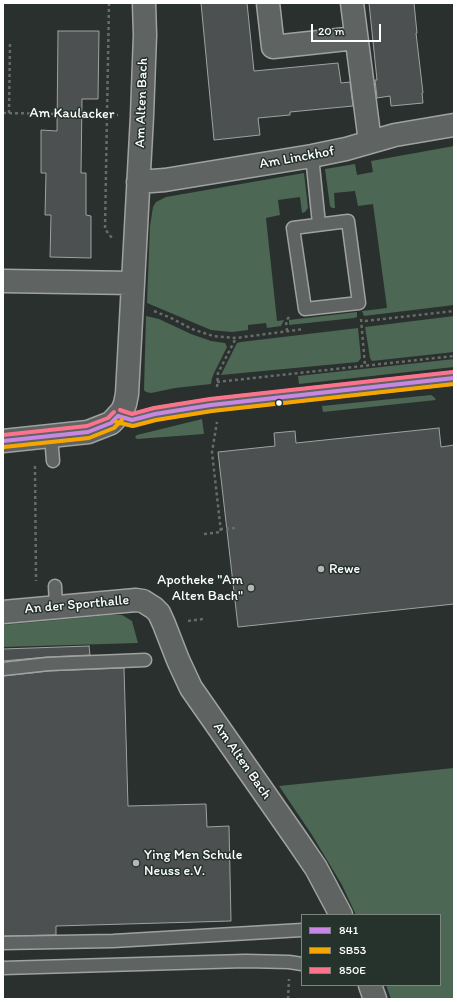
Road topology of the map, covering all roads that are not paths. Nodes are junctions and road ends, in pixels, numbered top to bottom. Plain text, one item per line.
1 (144, 3) edge
2 (268, 3) edge
3 (352, 3) edge
4 (356, 38) junction
5 (454, 125) edge
6 (370, 142) junction
7 (312, 156) junction
8 (138, 182) junction
9 (319, 224) junction
10 (3, 280) edge
11 (133, 283) junction
12 (454, 378) edge
13 (118, 416) junction
14 (43, 437) junction
15 (3, 441) edge
16 (53, 461) dead end
17 (149, 604) joint
18 (3, 612) edge
19 (145, 660) dead end
20 (3, 669) edge
21 (340, 914) edge
22 (301, 930) edge
23 (3, 943) edge
24 (301, 964) edge
25 (3, 968) edge
26 (370, 986) edge
27 (375, 999) edge

1 - 8 street, Am Alten Bach
2 - 4 street
3 - 4 street
4 - 6 street
5 - 6 street, Am Linckhof
6 - 7 street, Am Linckhof
7 - 8 street, Am Linckhof
7 - 9 lane
8 - 11 street, Am Alten Bach
9 - 9 lane
10 - 11 street
11 - 13 street, Am Alten Bach
12 - 13 lane
13 - 14 street
14 - 15 street
14 - 16 lane
17 - 18 street, An der Sporthalle
17 - 21 street, Am Alten Bach
19 - 20 lane
22 - 23 lane
24 - 25 lane
26 - 27 street

